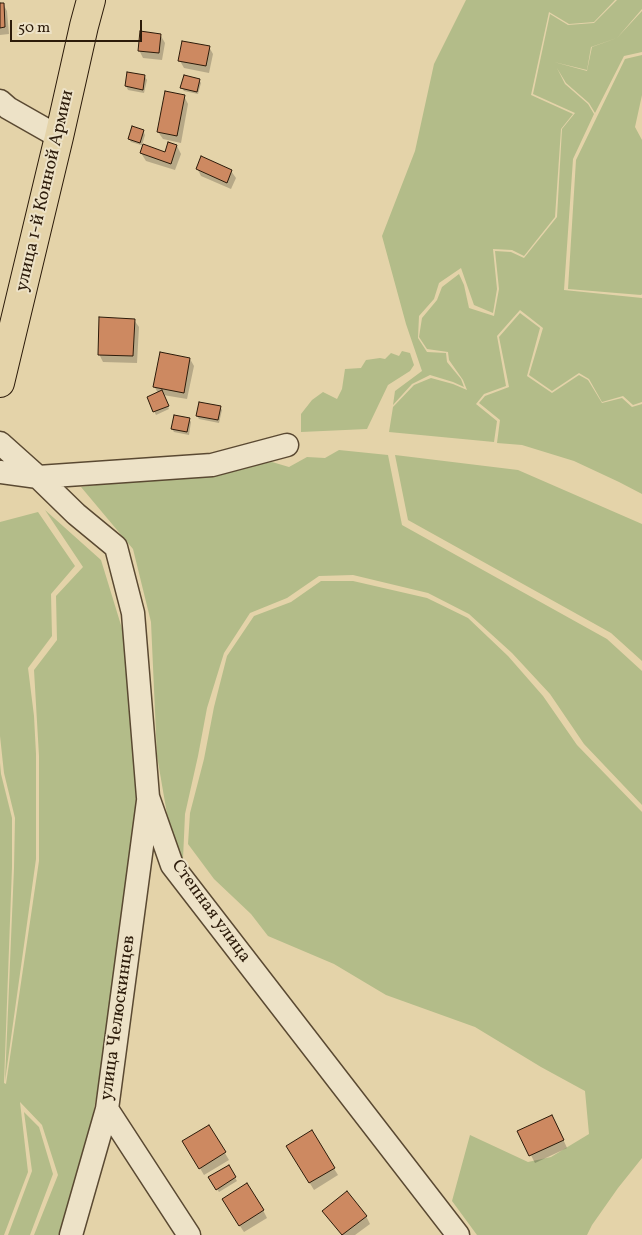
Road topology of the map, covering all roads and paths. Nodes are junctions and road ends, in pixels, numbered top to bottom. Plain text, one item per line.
1 (91, 0) edge
2 (0, 101) edge
3 (59, 138) junction
4 (0, 383) edge
5 (0, 443) edge
6 (287, 445) dead end
7 (0, 472) edge
8 (38, 477) junction
9 (148, 797) junction
10 (107, 1110) junction
11 (71, 1235) edge
12 (189, 1235) edge
13 (458, 1235) edge

1 - 3 main road, улица 1-й Конной Армии
2 - 3 street
3 - 4 main road, улица 1-й Конной Армии
5 - 8 street, Степная улица
6 - 8 street
7 - 8 street
8 - 9 street, Степная улица
9 - 10 street, улица Челюскинцев
9 - 13 street, Степная улица
10 - 11 street, улица Челюскинцев
10 - 12 street

